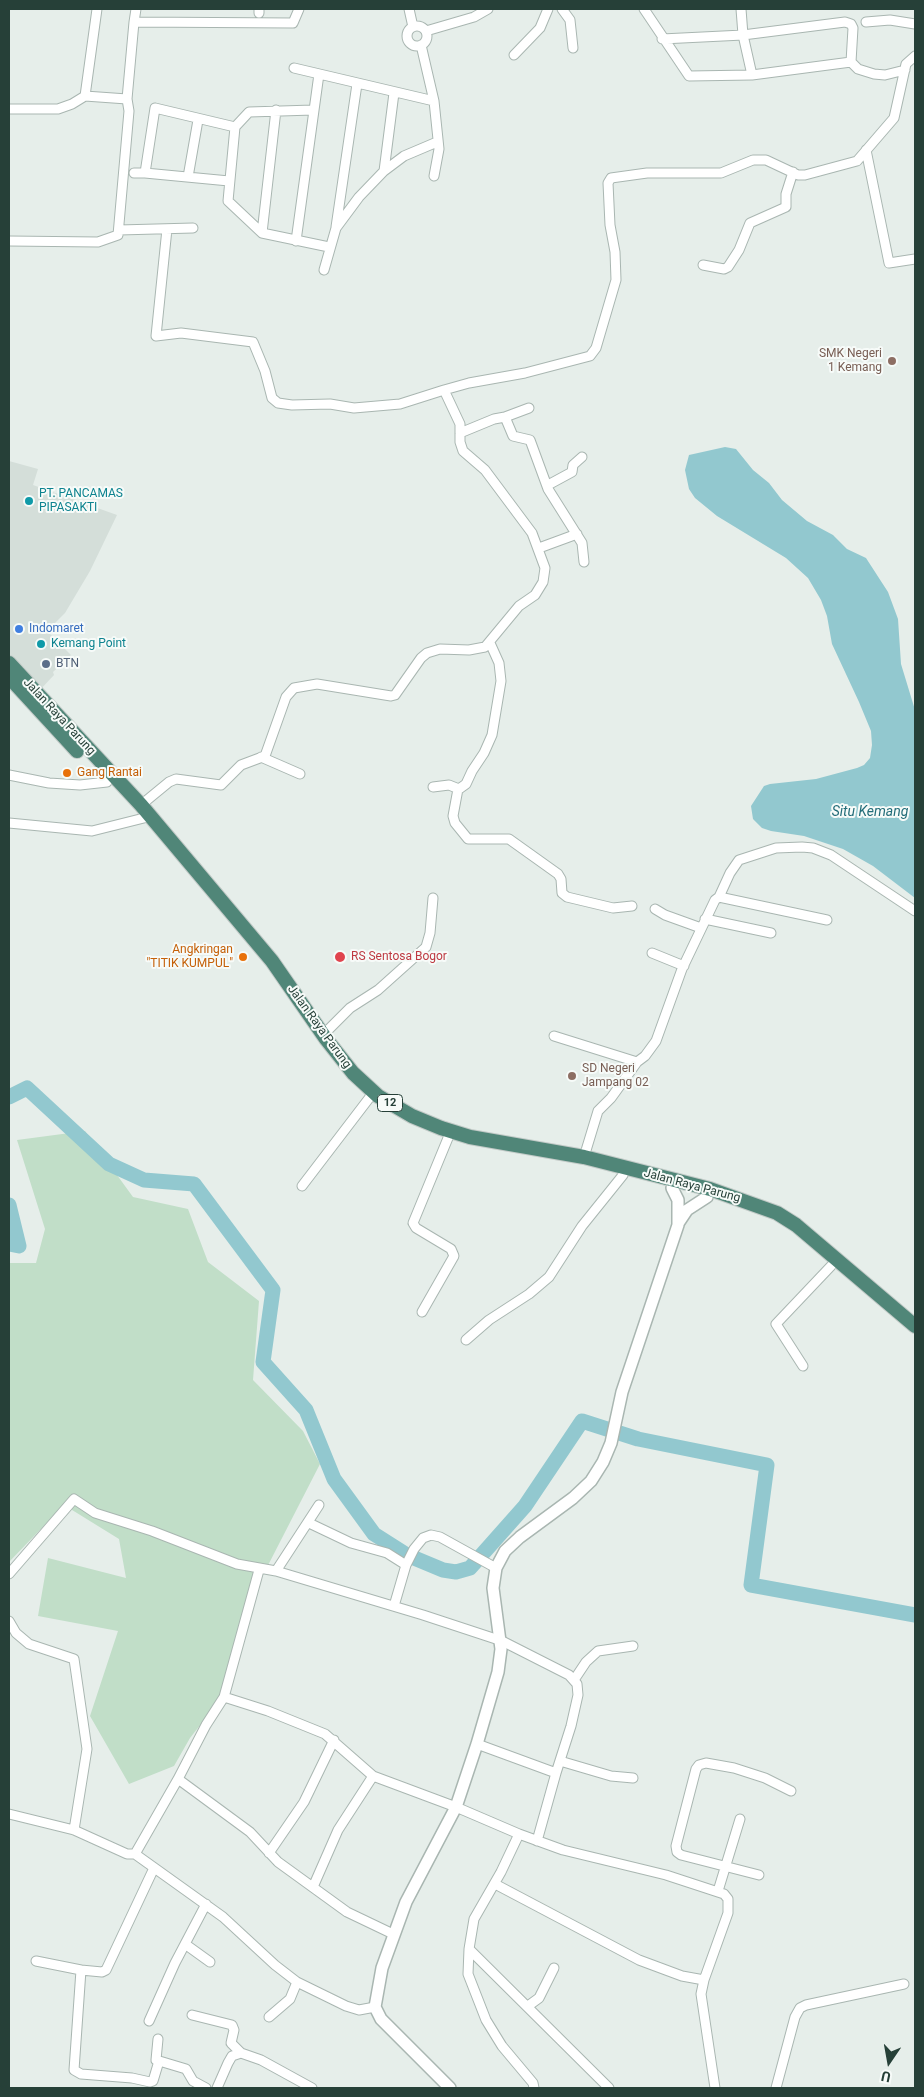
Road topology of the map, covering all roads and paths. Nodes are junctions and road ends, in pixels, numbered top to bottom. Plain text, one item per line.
1 (97, 9) edge
2 (136, 9) edge
3 (299, 9) edge
4 (409, 9) edge
5 (488, 9) edge
6 (548, 9) edge
7 (562, 9) edge
8 (644, 9) edge
9 (741, 9) edge
10 (134, 22) junction
11 (866, 22) dead end
12 (915, 24) edge
13 (413, 26) junction
14 (426, 31) junction
15 (743, 35) junction
16 (662, 39) junction
17 (421, 45) junction
18 (572, 48) dead end
19 (514, 55) dead end
20 (915, 56) edge
21 (851, 62) junction
22 (294, 68) dead end
23 (905, 70) junction
24 (319, 74) junction
25 (752, 75) junction
26 (357, 84) junction
27 (394, 93) junction
28 (85, 96) junction
29 (127, 99) junction
30 (434, 101) junction
31 (9, 109) edge
32 (276, 110) junction
33 (313, 110) junction
34 (198, 120) junction
35 (235, 127) junction
36 (436, 142) junction
37 (866, 150) junction
38 (384, 171) junction
39 (793, 172) junction
40 (134, 173) dead end
41 (145, 173) junction
42 (434, 176) dead end
43 (188, 177) junction
44 (229, 181) junction
45 (193, 228) dead end
46 (336, 228) junction
47 (168, 229) junction
48 (119, 230) junction
49 (262, 233) junction
50 (9, 241) edge
51 (296, 241) junction
52 (329, 247) junction
53 (915, 259) edge
54 (703, 265) dead end
55 (324, 270) dead end
56 (444, 390) junction
57 (529, 408) dead end
58 (505, 417) junction
59 (460, 433) junction
60 (582, 457) dead end
61 (548, 485) junction
62 (577, 534) junction
63 (539, 548) junction
64 (584, 562) dead end
65 (490, 642) junction
66 (9, 663) edge
67 (9, 678) edge
68 (261, 757) junction
69 (300, 774) dead end
70 (9, 775) edge
71 (107, 782) junction
72 (433, 787) dead end
73 (458, 789) junction
74 (141, 804) junction
75 (144, 818) junction
76 (9, 823) edge
77 (719, 897) junction
78 (433, 898) dead end
79 (632, 906) dead end
80 (655, 909) dead end
81 (915, 911) edge
82 (827, 920) dead end
83 (702, 923) junction
84 (771, 933) dead end
85 (652, 953) dead end
86 (684, 966) junction
87 (288, 991) junction
88 (323, 1035) junction
89 (554, 1036) dead end
90 (637, 1062) junction
91 (370, 1097) junction
92 (448, 1138) junction
93 (584, 1157) junction
94 (623, 1175) junction
95 (302, 1186) dead end
96 (672, 1188) junction
97 (707, 1197) junction
98 (678, 1225) junction
99 (831, 1266) junction
100 (422, 1312) dead end
101 (915, 1326) edge
102 (915, 1336) edge
103 (466, 1340) dead end
104 (803, 1366) dead end
105 (319, 1505) dead end
106 (309, 1523) junction
107 (407, 1564) junction
108 (496, 1568) junction
109 (259, 1570) junction
110 (276, 1572) junction
111 (9, 1574) edge
112 (394, 1606) junction
113 (9, 1621) edge
114 (502, 1641) junction
115 (633, 1646) dead end
116 (574, 1680) junction
117 (224, 1697) junction
118 (334, 1740) junction
119 (477, 1744) junction
120 (560, 1761) junction
121 (556, 1773) junction
122 (373, 1776) junction
123 (633, 1778) dead end
124 (178, 1779) junction
125 (791, 1791) dead end
126 (456, 1806) junction
127 (9, 1814) edge
128 (740, 1819) dead end
129 (74, 1830) junction
130 (520, 1834) junction
131 (537, 1841) junction
132 (269, 1853) junction
133 (135, 1854) junction
134 (724, 1866) junction
135 (154, 1868) junction
136 (759, 1875) dead end
137 (495, 1884) junction
138 (313, 1887) junction
139 (718, 1891) junction
140 (206, 1904) junction
141 (393, 1934) junction
142 (185, 1944) junction
143 (469, 1949) junction
144 (36, 1961) dead end
145 (210, 1962) dead end
146 (554, 1968) dead end
147 (81, 1970) junction
148 (704, 1980) junction
149 (297, 1982) junction
150 (904, 1984) dead end
151 (528, 2006) junction
152 (375, 2007) junction
153 (192, 2015) dead end
154 (269, 2017) dead end
155 (149, 2021) dead end
156 (158, 2040) dead end
157 (241, 2053) junction
158 (159, 2061) junction
159 (206, 2088) edge
160 (217, 2088) edge
161 (312, 2088) edge
162 (448, 2088) edge
163 (534, 2088) edge
164 (609, 2088) edge
165 (715, 2088) edge
166 (776, 2088) edge

1 - 28 street
2 - 10 street
3 - 10 street
4 - 13 street
5 - 14 street
6 - 19 street
7 - 18 street
8 - 16 street
9 - 15 street
10 - 29 street
11 - 12 street
13 - 14 street
13 - 17 street
14 - 17 street
15 - 16 street
15 - 21 street
15 - 25 street
16 - 25 street
17 - 30 street
20 - 23 street
21 - 23 street
21 - 25 street
22 - 24 street
23 - 37 street
24 - 26 street
24 - 33 street
26 - 27 street
26 - 46 street
27 - 30 street
27 - 38 street
28 - 29 street
28 - 31 street
29 - 48 street
30 - 36 street
32 - 33 street
32 - 35 street
32 - 49 street
33 - 51 street
34 - 35 street
34 - 41 street
34 - 43 street
35 - 44 street
36 - 38 street
36 - 42 street
37 - 39 street
37 - 53 street
38 - 46 street
39 - 54 street
39 - 56 street
40 - 41 street
41 - 43 street
43 - 44 street
44 - 49 street
45 - 47 street
46 - 52 street
47 - 48 street
47 - 56 street
48 - 50 street
49 - 51 street
51 - 52 street
52 - 55 street
56 - 59 street
57 - 58 street
58 - 59 street
58 - 61 street
59 - 63 street
60 - 61 street
61 - 62 street
62 - 63 street
62 - 64 street
63 - 65 street
65 - 68 street
65 - 73 street
66 - 74 highway, Jalan Raya Parung / 12
67 - 71 highway, Jalan Raya Parung / 12
68 - 69 street
68 - 74 street
70 - 71 street
71 - 75 highway, Jalan Raya Parung / 12
72 - 73 street
73 - 79 street
74 - 87 highway, Jalan Raya Parung / 12
75 - 76 street
75 - 87 highway, Jalan Raya Parung / 12
77 - 81 street
77 - 82 street
77 - 83 street
78 - 88 street
80 - 83 street
83 - 84 street
83 - 86 street
85 - 86 street
86 - 90 street
87 - 88 highway, Jalan Raya Parung / 12
87 - 91 highway, Jalan Raya Parung / 12
88 - 93 highway, Jalan Raya Parung / 12
89 - 90 street
90 - 93 street
91 - 92 highway, Jalan Raya Parung / 12
91 - 95 street
92 - 94 highway, Jalan Raya Parung / 12
92 - 100 street
93 - 101 highway, Jalan Raya Parung / 12
94 - 96 highway, Jalan Raya Parung / 12
94 - 103 street
96 - 97 highway, Jalan Raya Parung / 12
96 - 98 street
97 - 98 street
97 - 99 highway, Jalan Raya Parung / 12
98 - 108 street
99 - 102 highway, Jalan Raya Parung / 12
99 - 104 street
105 - 106 street
106 - 107 street
106 - 110 street
107 - 108 street
107 - 112 street
108 - 114 street
109 - 110 street
109 - 111 street
109 - 117 street
110 - 112 street
112 - 114 street
113 - 129 street
114 - 116 street
114 - 119 street
115 - 116 street
116 - 120 street
117 - 118 street
117 - 124 street
118 - 122 street
118 - 132 street
119 - 121 street
119 - 126 street
120 - 121 street
120 - 123 street
121 - 131 street
122 - 126 street
122 - 138 street
124 - 132 street
124 - 133 street
125 - 134 street
126 - 130 street
126 - 141 street
127 - 129 street
128 - 134 street
129 - 133 street
130 - 131 street
130 - 137 street
131 - 139 street
132 - 138 street
133 - 135 street
134 - 136 street
134 - 139 street
135 - 140 street
135 - 147 street
137 - 143 street
137 - 148 street
138 - 141 street
139 - 148 street
140 - 142 street
140 - 149 street
141 - 152 street
142 - 145 street
142 - 155 street
143 - 151 street
143 - 163 street
144 - 147 street
146 - 151 street
147 - 158 street
148 - 165 street
149 - 152 street
149 - 154 street
150 - 166 street
151 - 164 street
152 - 162 street
153 - 157 street
156 - 158 street
157 - 160 street
157 - 161 street
158 - 159 street

